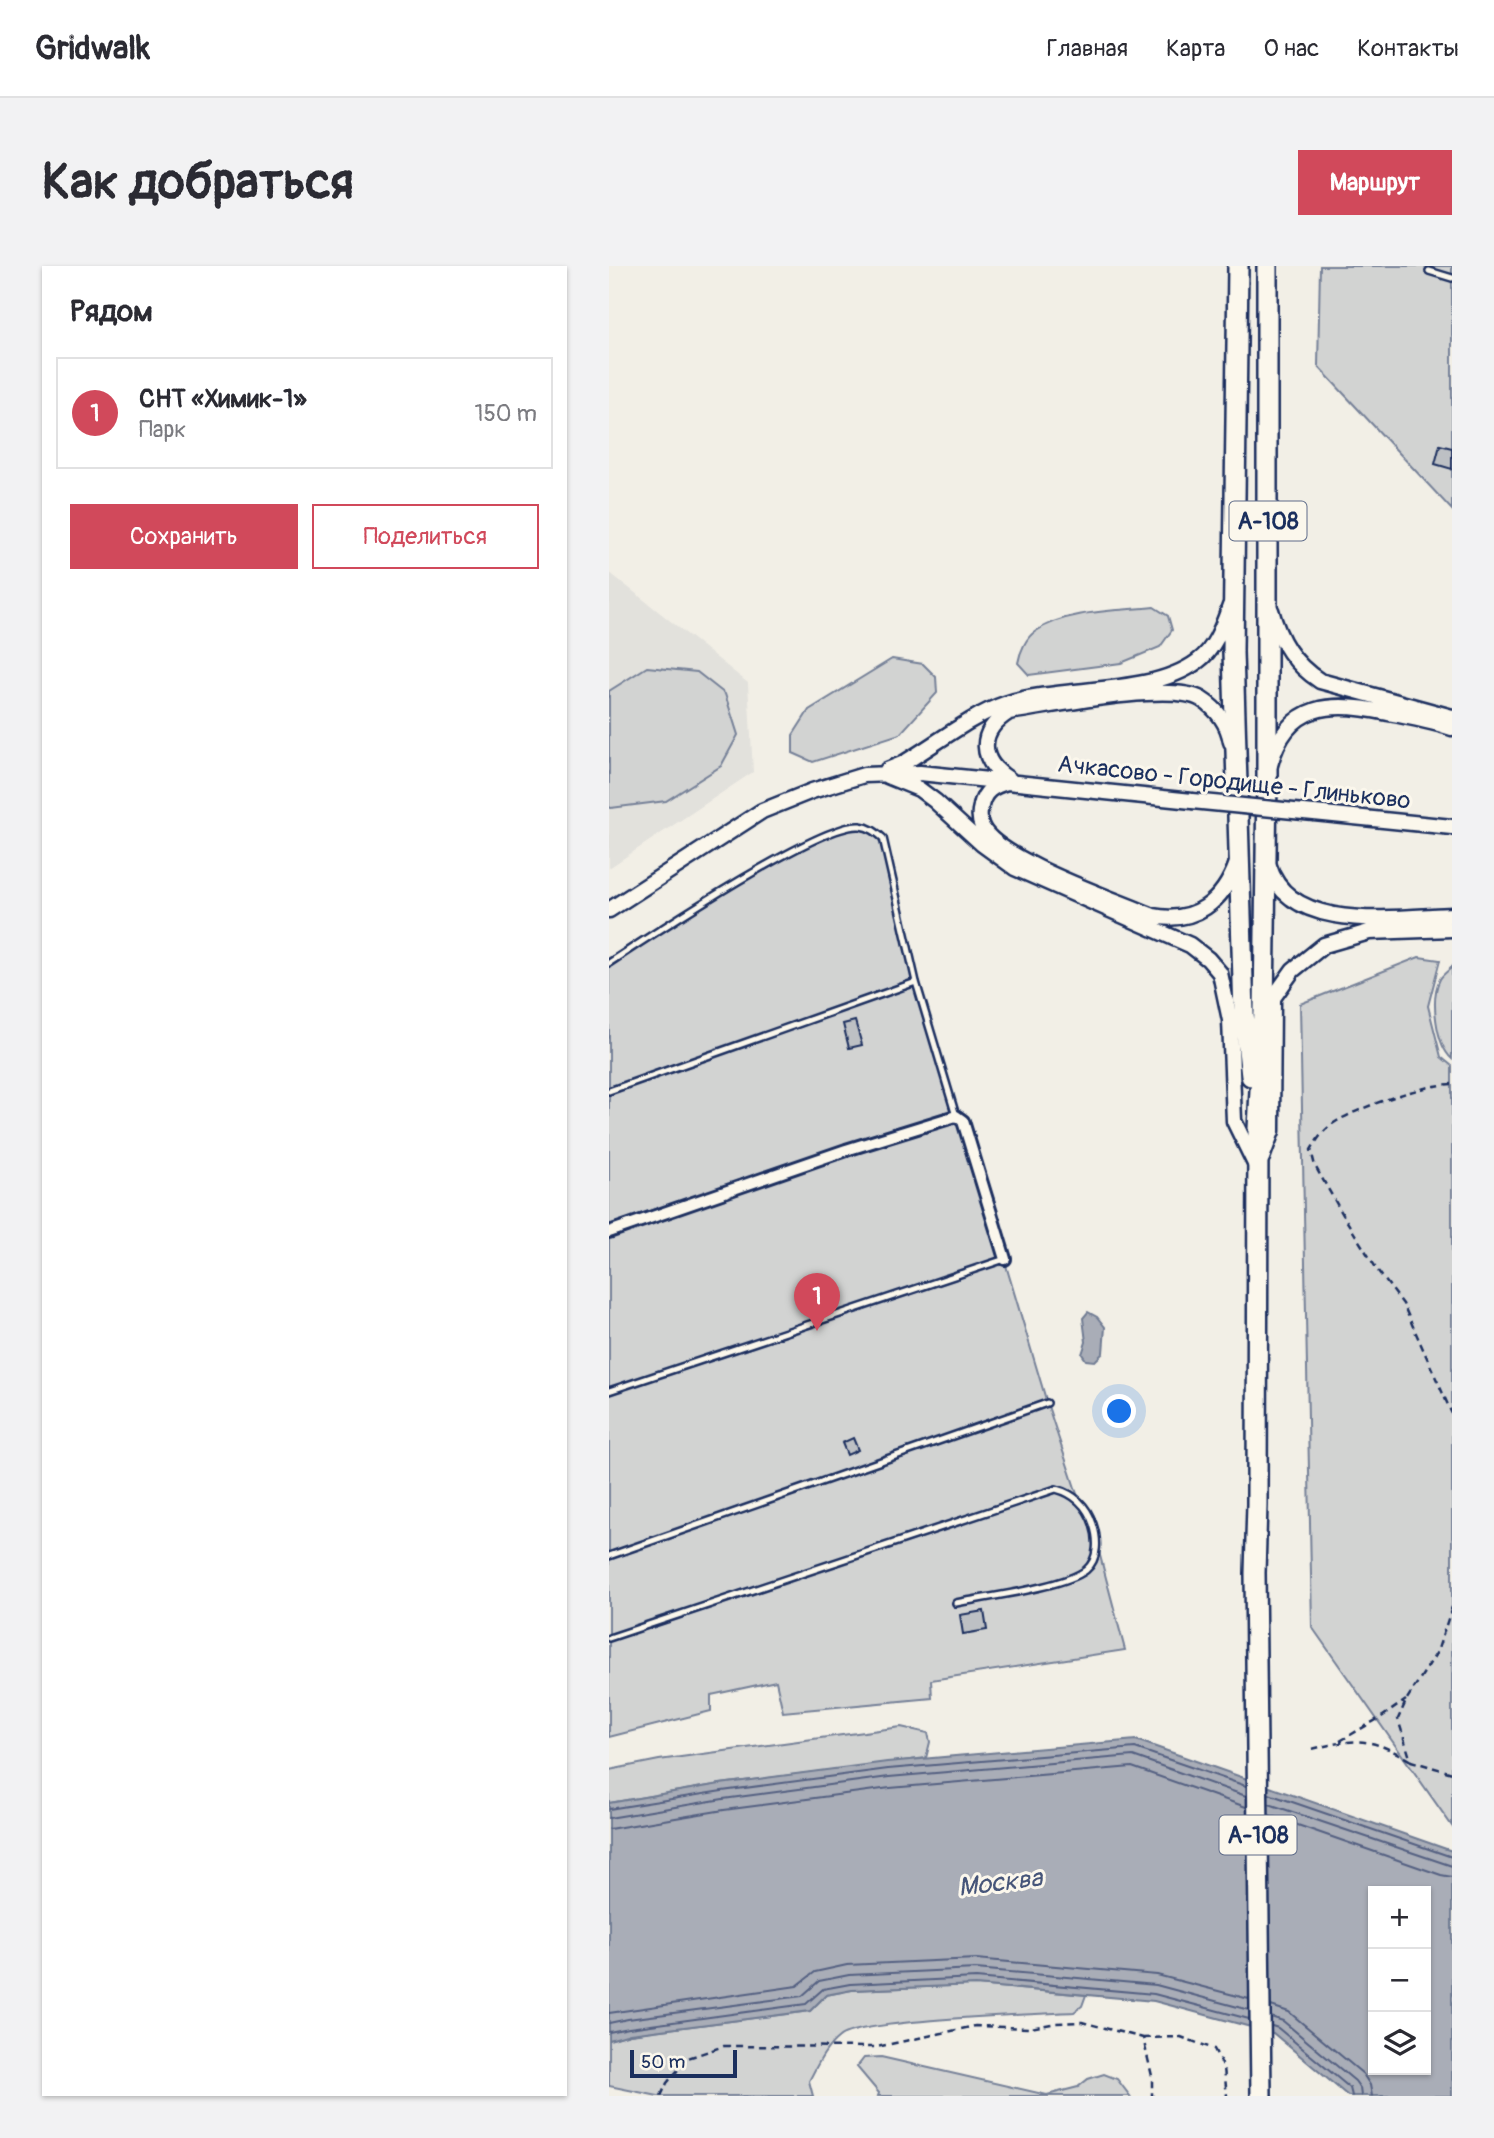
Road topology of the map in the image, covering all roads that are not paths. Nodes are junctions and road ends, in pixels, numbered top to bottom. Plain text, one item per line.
1 (1238, 266) edge
2 (1267, 266) edge
3 (1429, 271) dead end
4 (1452, 278) edge
5 (1233, 597) junction
6 (1268, 597) junction
7 (1452, 717) edge
8 (1452, 728) edge
9 (1238, 770) junction
10 (879, 774) junction
11 (1267, 776) junction
12 (1012, 781) junction
13 (1452, 827) edge
14 (1265, 842) junction
15 (1240, 854) junction
16 (609, 910) edge
17 (1452, 915) edge
18 (1452, 929) edge
19 (609, 963) edge
20 (916, 982) junction
21 (609, 1091) edge
22 (955, 1116) junction
23 (1258, 1129) junction
24 (1258, 1170) junction
25 (609, 1232) edge
26 (1005, 1259) joint
27 (609, 1391) edge
28 (1047, 1403) dead end
29 (609, 1556) edge
30 (956, 1604) dead end
31 (609, 1639) edge
32 (1261, 2096) edge

1 - 5 highway, А-108
2 - 6 highway, А-108
3 - 4 lane
5 - 9 highway, А-108
5 - 10 street
6 - 7 street
6 - 11 highway, А-108
8 - 11 street
9 - 12 street
9 - 15 highway, А-108
10 - 12 street, Ачкасово - Городище - Глиньково
10 - 16 street
10 - 24 street
11 - 14 highway, А-108
12 - 13 street, Ачкасово - Городище - Глиньково, bridge
12 - 15 street
14 - 17 street
14 - 23 highway, А-108
15 - 23 highway, А-108
18 - 24 street
19 - 20 lane
20 - 21 lane
20 - 22 lane
22 - 25 street
22 - 26 street
23 - 24 highway, А-108
24 - 32 highway, А-108
26 - 27 lane
28 - 29 lane
30 - 31 lane

